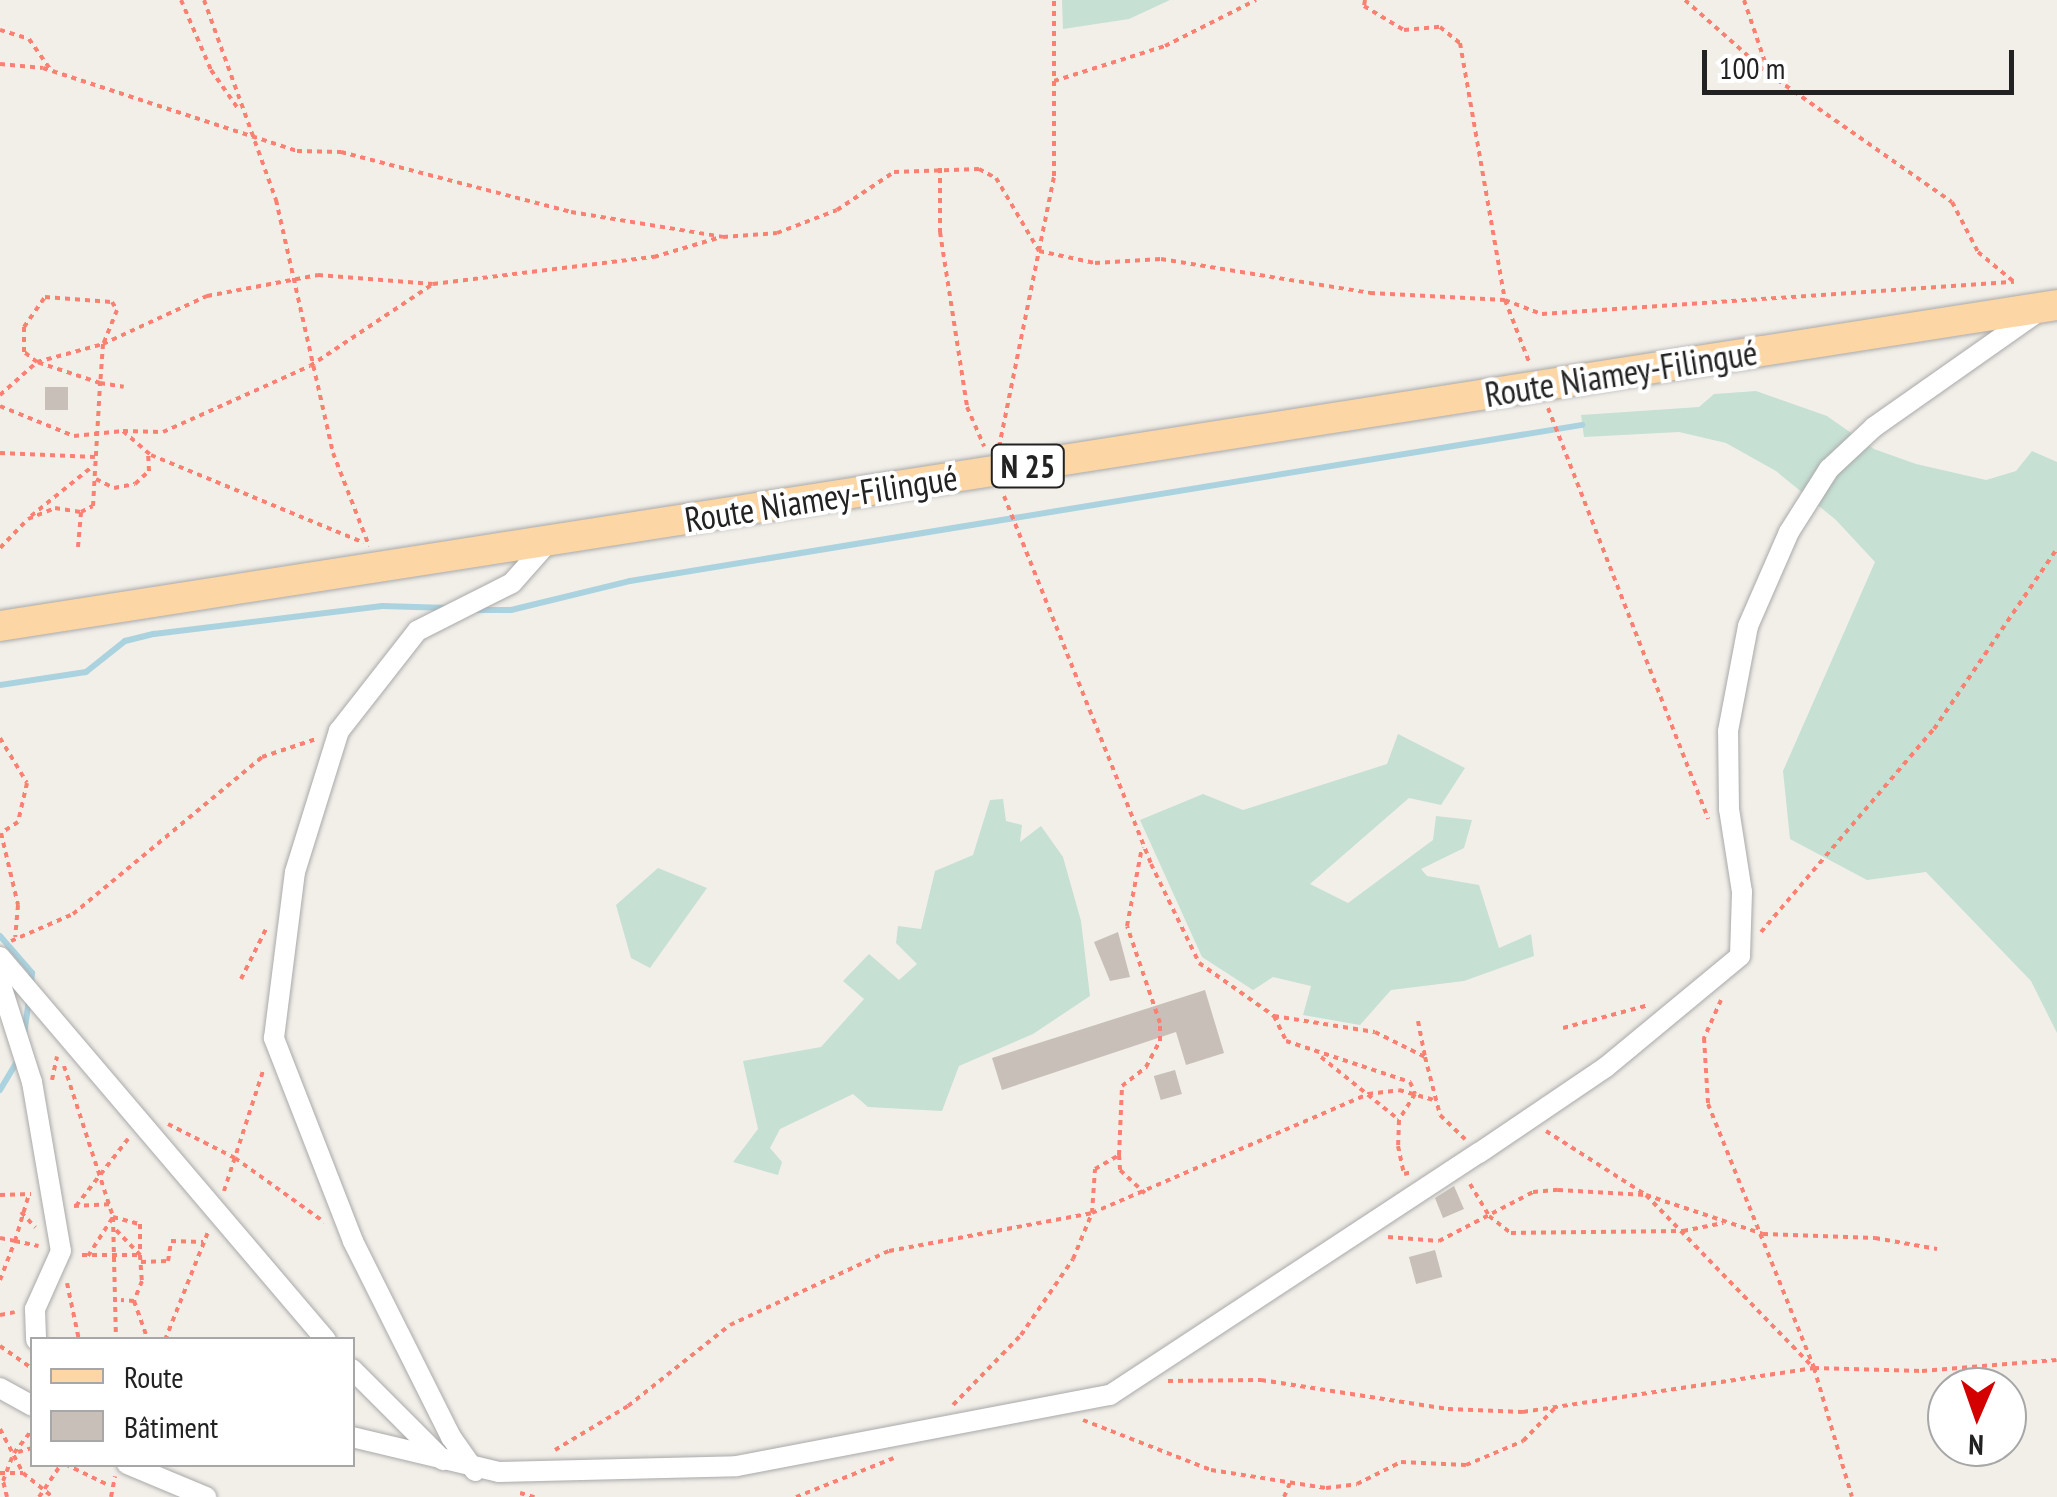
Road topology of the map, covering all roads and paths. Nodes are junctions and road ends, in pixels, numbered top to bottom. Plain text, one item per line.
1 (181, 0) edge
2 (204, 0) edge
3 (1054, 0) edge
4 (1256, 0) edge
5 (1365, 0) edge
6 (1685, 0) edge
7 (1744, 0) edge
8 (0, 30) edge
9 (0, 64) edge
10 (51, 71) junction
11 (1769, 74) junction
12 (1054, 81) junction
13 (244, 117) junction
14 (250, 138) junction
15 (940, 168) junction
16 (723, 237) junction
17 (1039, 250) junction
18 (296, 279) junction
19 (2014, 282) junction
20 (434, 284) junction
21 (1505, 300) junction
22 (2051, 306) edge
23 (103, 344) junction
24 (37, 362) junction
25 (310, 366) junction
26 (100, 383) junction
27 (1539, 386) junction
28 (124, 387) dead end
29 (0, 395) edge
30 (0, 406) edge
31 (122, 432) junction
32 (94, 435) junction
33 (148, 452) junction
34 (0, 453) edge
35 (95, 457) junction
36 (96, 465) junction
37 (994, 471) junction
38 (96, 479) junction
39 (81, 512) junction
40 (28, 519) junction
41 (550, 540) junction
42 (78, 547) dead end
43 (0, 548) edge
44 (2057, 549) edge
45 (375, 556) junction
46 (0, 626) edge
47 (339, 731) junction
48 (0, 738) edge
49 (1714, 835) dead end
50 (1143, 843) junction
51 (14, 939) junction
52 (0, 945) edge
53 (1740, 956) junction
54 (0, 957) edge
55 (0, 982) edge
56 (1658, 1002) dead end
57 (1274, 1016) junction
58 (1418, 1021) dead end
59 (1562, 1028) dead end
60 (58, 1052) dead end
61 (1317, 1054) junction
62 (1425, 1057) junction
63 (1368, 1094) junction
64 (1415, 1094) junction
65 (1436, 1101) junction
66 (1399, 1120) junction
67 (1524, 1123) junction
68 (138, 1126) junction
69 (1479, 1153) junction
70 (1119, 1155) junction
71 (1459, 1165) junction
72 (102, 1172) junction
73 (1144, 1193) junction
74 (1646, 1194) junction
75 (76, 1206) dead end
76 (1092, 1213) junction
77 (114, 1216) junction
78 (1489, 1216) junction
79 (1724, 1223) junction
80 (331, 1226) dead end
81 (115, 1229) junction
82 (1683, 1231) junction
83 (1346, 1234) junction
84 (1762, 1234) junction
85 (0, 1238) edge
86 (15, 1242) junction
87 (203, 1242) dead end
88 (1938, 1249) dead end
89 (88, 1256) junction
90 (60, 1258) junction
91 (119, 1258) junction
92 (141, 1258) junction
93 (0, 1280) edge
94 (120, 1300) junction
95 (134, 1301) junction
96 (36, 1337) edge
97 (78, 1337) edge
98 (116, 1337) edge
99 (147, 1337) edge
100 (323, 1337) edge
101 (0, 1346) edge
102 (2057, 1360) edge
103 (30, 1367) edge
104 (1814, 1368) junction
105 (355, 1372) edge
106 (1166, 1382) dead end
107 (0, 1388) edge
108 (1075, 1402) junction
109 (30, 1405) edge
110 (1555, 1408) junction
111 (0, 1429) edge
112 (928, 1430) junction
113 (30, 1433) edge
114 (355, 1437) edge
115 (30, 1449) edge
116 (14, 1454) junction
117 (446, 1463) junction
118 (61, 1467) edge
119 (69, 1467) edge
120 (134, 1467) edge
121 (525, 1468) junction
122 (475, 1470) junction
123 (3, 1472) edge
124 (23, 1474) junction
125 (1290, 1482) junction
126 (108, 1485) dead end
127 (44, 1489) junction
128 (7, 1497) edge
129 (39, 1497) edge
130 (54, 1497) edge
131 (206, 1497) edge
132 (1284, 1497) edge
133 (1852, 1497) edge

1 - 13 path
2 - 13 path
3 - 12 path
4 - 12 path
5 - 21 path
6 - 11 path
7 - 11 path
8 - 10 path
9 - 10 path
10 - 14 path
11 - 19 path
12 - 17 path
13 - 14 path
14 - 16 path
14 - 18 path
15 - 16 path
15 - 17 path
15 - 37 path
16 - 20 path
17 - 21 path
17 - 37 path
18 - 20 path
18 - 23 path
18 - 25 path
19 - 21 path
19 - 22 path
20 - 25 path
21 - 27 path
22 - 27 main road, Route Niamey-Filingué / N 25
22 - 53 street
23 - 24 path
23 - 24 path
23 - 26 path
24 - 26 path
24 - 29 path
25 - 31 path
25 - 45 path
26 - 28 path
26 - 32 path
27 - 37 main road, Route Niamey-Filingué / N 25
27 - 49 path
30 - 32 path
31 - 32 path
31 - 33 path
32 - 35 path
33 - 38 path
33 - 45 path
34 - 35 path
35 - 36 path
36 - 38 path
36 - 40 path
37 - 41 main road, Route Niamey-Filingué / N 25
37 - 50 path
38 - 39 path
39 - 40 path
39 - 42 path
40 - 43 path
41 - 45 main road, Route Niamey-Filingué / N 25
41 - 47 street
44 - 53 path
45 - 46 main road, Route Niamey-Filingué / N 25
47 - 51 path
47 - 122 street
48 - 51 path
50 - 57 path
50 - 70 path
51 - 52 path
53 - 67 street
53 - 84 path
54 - 68 street
55 - 90 street
56 - 59 path
57 - 61 path
57 - 62 path
58 - 62 path
60 - 72 path
61 - 63 path
61 - 64 path
62 - 65 path
63 - 64 path
63 - 66 path
63 - 73 path
64 - 65 path
64 - 66 path
65 - 69 path
66 - 71 path
67 - 69 street
67 - 74 path
68 - 72 path
68 - 80 path
68 - 100 street
69 - 71 street
70 - 73 path
70 - 76 path
71 - 78 path
71 - 83 street
72 - 75 path
72 - 77 path
73 - 76 path
74 - 78 path
74 - 79 path
74 - 82 path
76 - 112 path
76 - 121 path
77 - 81 path
77 - 89 path
77 - 92 path
78 - 82 path
78 - 83 path
79 - 82 path
79 - 84 path
81 - 91 path
81 - 92 path
82 - 104 path
83 - 108 street
84 - 88 path
84 - 104 path
85 - 86 path
86 - 90 path
86 - 93 path
87 - 92 path
89 - 90 path
89 - 91 path
90 - 96 street
90 - 97 path
91 - 92 path
91 - 94 path
92 - 95 path
94 - 95 path
94 - 98 path
95 - 99 path
101 - 103 path
102 - 104 path
104 - 110 path
104 - 133 path
105 - 117 street
106 - 110 path
107 - 109 street
108 - 112 street
108 - 125 path
110 - 125 path
111 - 116 path
112 - 121 street
113 - 116 path
114 - 117 street
115 - 116 path
116 - 123 path
116 - 124 path
117 - 122 street
118 - 127 path
119 - 126 path
120 - 131 street
121 - 122 street
123 - 124 path
123 - 128 path
124 - 127 path
125 - 132 path
127 - 129 path
127 - 130 path

